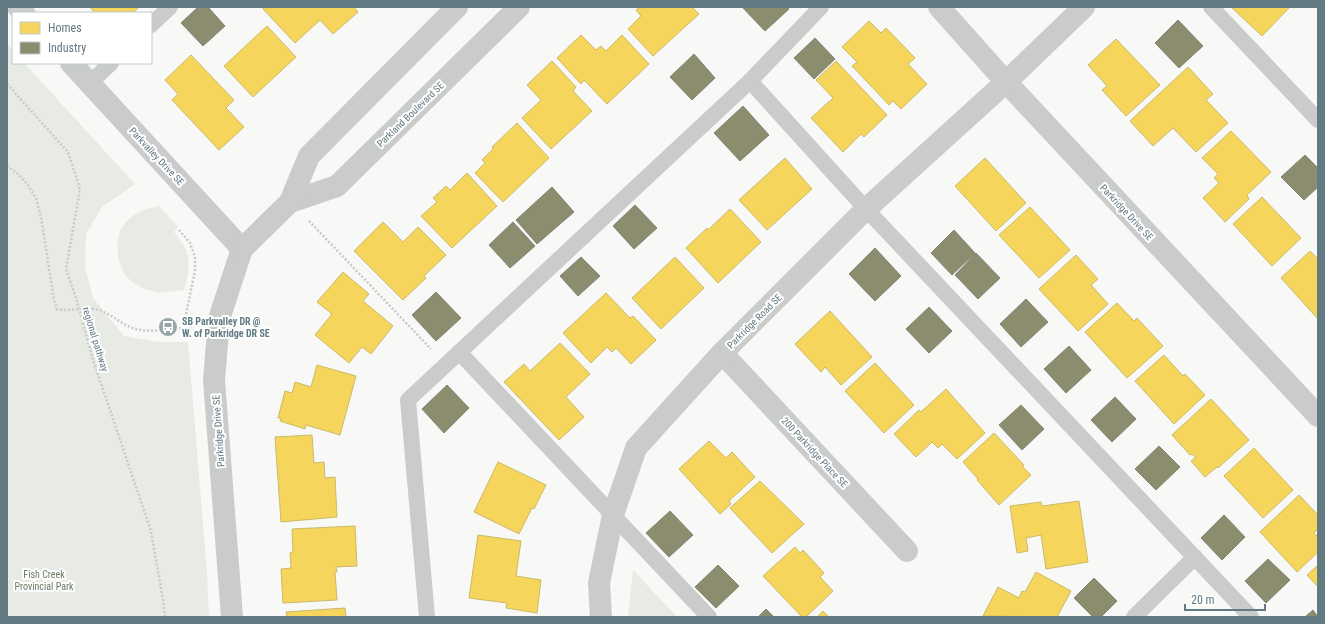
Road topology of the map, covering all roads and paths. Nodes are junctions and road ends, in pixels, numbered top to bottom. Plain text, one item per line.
1 (170, 7) edge
2 (457, 7) edge
3 (519, 7) edge
4 (821, 7) edge
5 (939, 7) edge
6 (1084, 7) edge
7 (1211, 7) edge
8 (152, 24) edge
9 (72, 64) edge
10 (110, 64) edge
11 (750, 81) junction
12 (1006, 82) junction
13 (90, 83) junction
14 (7, 84) edge
15 (1318, 120) edge
16 (7, 166) edge
17 (290, 202) junction
18 (866, 210) junction
19 (179, 230) dead end
20 (242, 249) junction
21 (78, 309) junction
22 (459, 352) junction
23 (722, 353) junction
24 (446, 365) junction
25 (1318, 416) edge
26 (613, 515) junction
27 (907, 551) dead end
28 (1195, 557) junction
29 (165, 617) edge
30 (232, 617) edge
31 (427, 617) edge
32 (601, 617) edge
33 (709, 617) edge
34 (1134, 617) edge
35 (1250, 617) edge

1 - 8 lane
2 - 17 street, Parkland Boulevard SE
3 - 17 street, Parkland Boulevard SE
4 - 11 lane
5 - 12 street, Parkridge Drive SE
6 - 12 street, Parkridge Road SE
7 - 15 lane
9 - 13 street, Parkvalley Drive SE
10 - 13 lane
11 - 18 lane
11 - 22 lane
12 - 18 street, Parkridge Road SE
12 - 25 street, Parkridge Drive SE
13 - 20 street, Parkvalley Drive SE
14 - 21 path, regional pathway
16 - 21 path
17 - 20 street, Parkland Boulevard SE
17 - 24 path
18 - 23 street, Parkridge Road SE
18 - 28 lane
19 - 21 path
20 - 30 street, Parkridge Drive SE
21 - 29 path, regional pathway
22 - 24 lane
22 - 26 lane
23 - 26 street, Parkridge Road SE
23 - 27 street, 200 Parkridge Place SE
24 - 31 lane
26 - 32 street, Parkridge Road SE
26 - 33 lane
28 - 34 lane
28 - 35 lane

